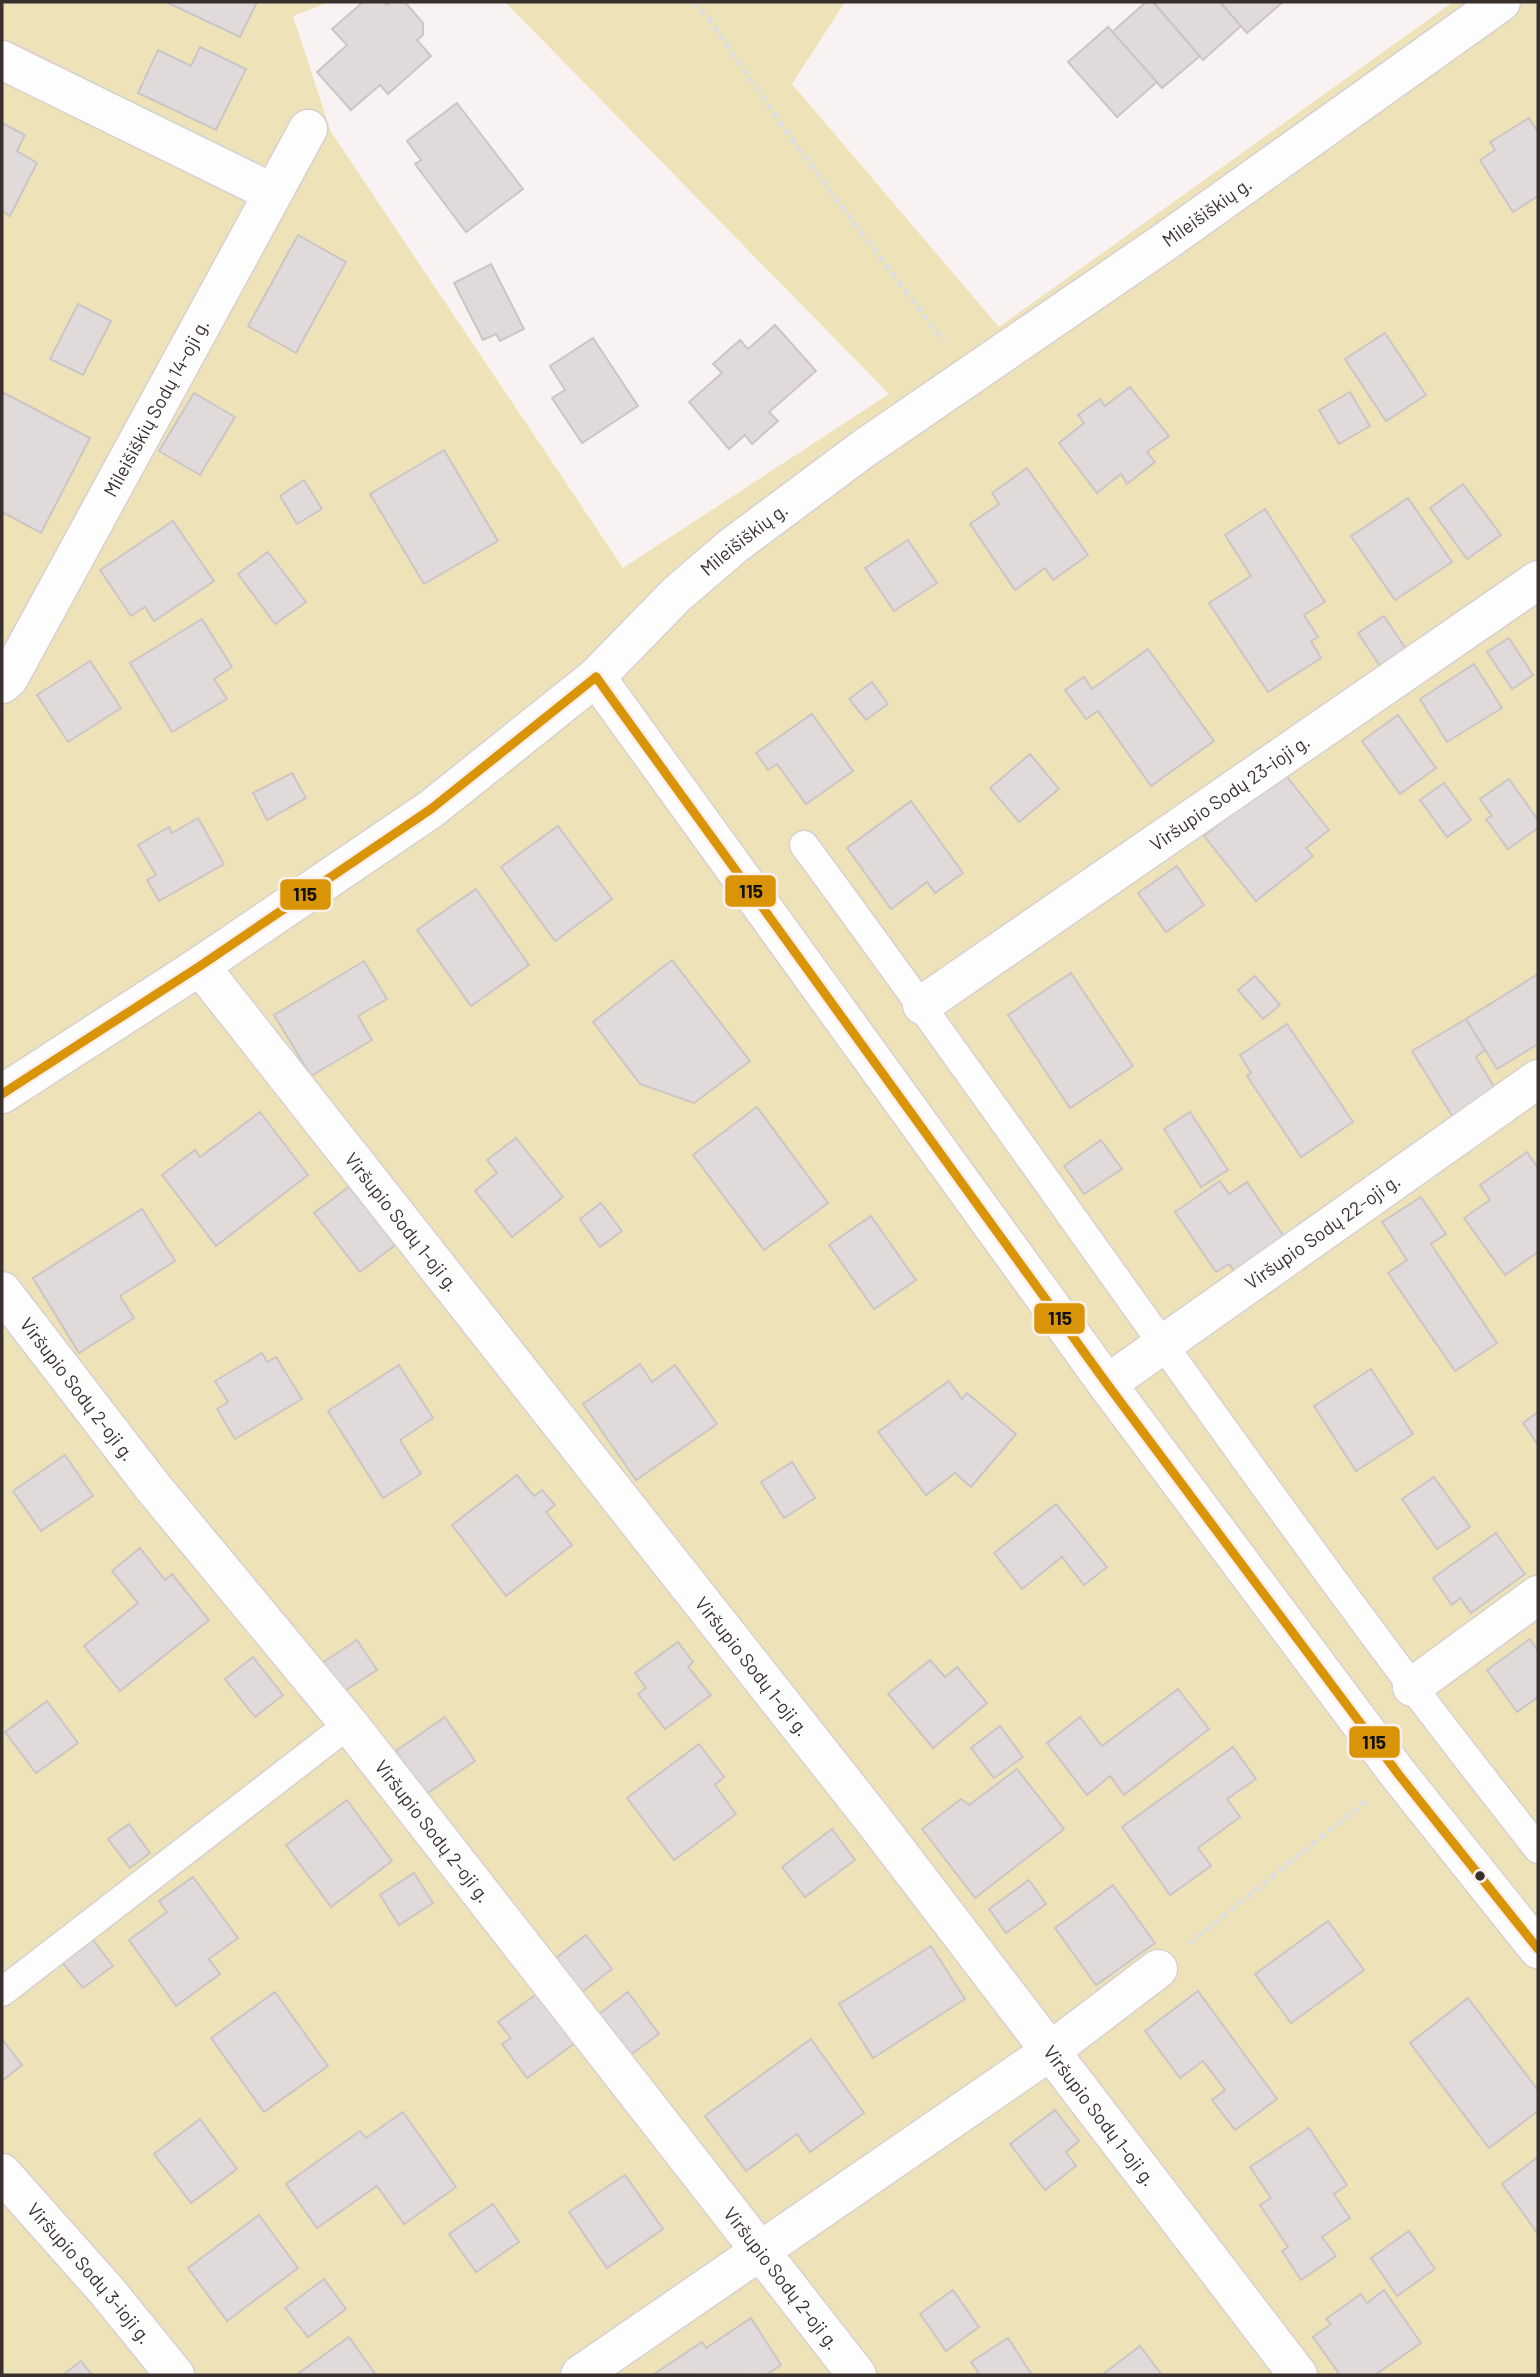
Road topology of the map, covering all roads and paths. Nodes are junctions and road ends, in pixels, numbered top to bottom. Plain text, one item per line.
1 (693, 2) edge
2 (1501, 2) edge
3 (2, 60) edge
4 (308, 128) dead end
5 (273, 193) junction
6 (970, 376) junction
7 (1538, 580) edge
8 (596, 677) junction
9 (2, 684) edge
10 (804, 845) dead end
11 (200, 966) junction
12 (922, 1005) junction
13 (1538, 1079) edge
14 (2, 1094) edge
15 (2, 1291) edge
16 (1163, 1344) junction
17 (1107, 1384) junction
18 (1538, 1595) edge
19 (1412, 1687) junction
20 (349, 1724) junction
21 (1399, 1775) junction
22 (1538, 1849) edge
23 (1538, 1950) edge
24 (1158, 1969) joint
25 (2, 1992) edge
26 (1049, 2052) junction
27 (2, 2173) edge
28 (762, 2252) junction
29 (175, 2375) edge
30 (580, 2375) edge
31 (857, 2375) edge
32 (1298, 2375) edge

1 - 6 path
2 - 6 street, Mileišiškių g.
3 - 5 street
4 - 5 street, Mileišiškių Sodų 14-oji g.
5 - 9 street, Mileišiškių Sodų 14-oji g.
6 - 8 street, Mileišiškių g.
7 - 12 street, Viršupio Sodų 23-ioji g.
8 - 11 street, Mileišiškių g.
8 - 17 street
10 - 12 lane
11 - 14 street, Mileišiškių g.
11 - 26 street, Viršupio Sodų 1-oji g.
12 - 16 lane
13 - 16 street, Viršupio Sodų 22-oji g.
15 - 20 street, Viršupio Sodų 2-oji g.
16 - 17 street, Viršupio Sodų 22-oji g.
16 - 19 lane
17 - 21 street
18 - 19 street
19 - 22 lane
20 - 25 lane
20 - 28 street, Viršupio Sodų 2-oji g.
21 - 23 street
21 - 24 path
24 - 26 street
26 - 28 street
26 - 32 street, Viršupio Sodų 1-oji g.
27 - 29 street, Viršupio Sodų 3-ioji g.
28 - 30 street
28 - 31 street, Viršupio Sodų 2-oji g.

